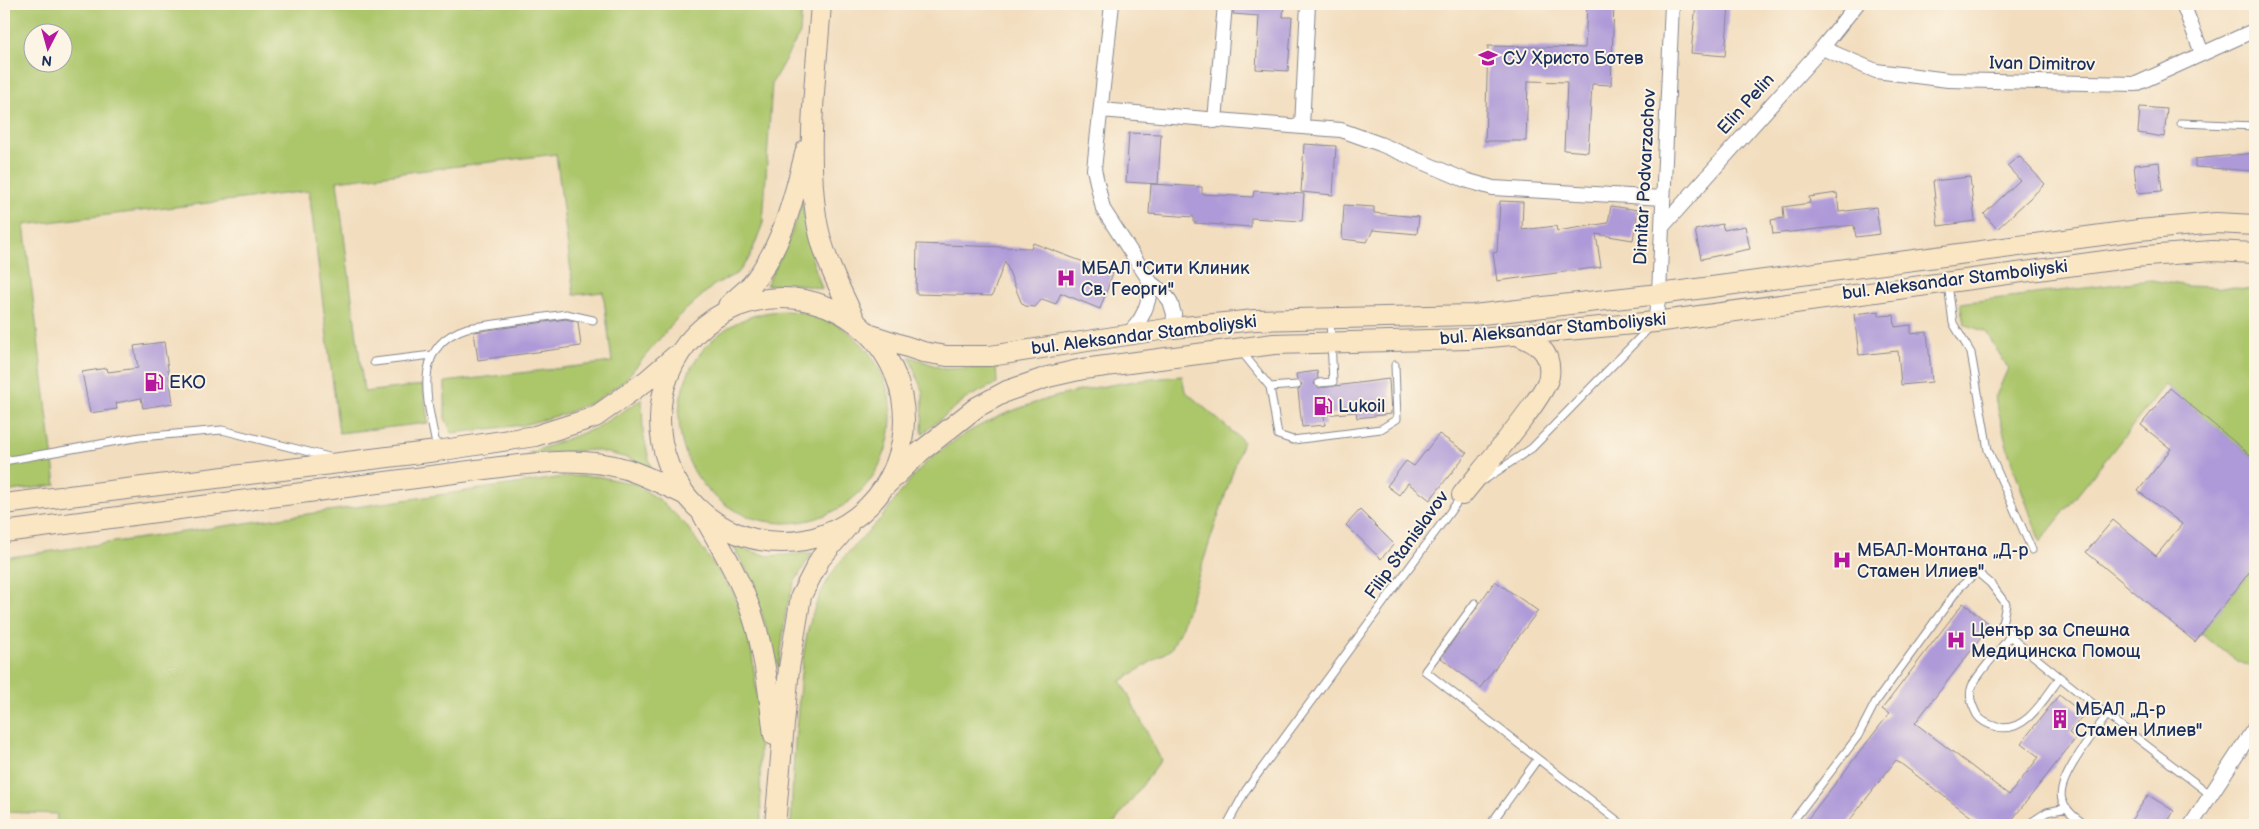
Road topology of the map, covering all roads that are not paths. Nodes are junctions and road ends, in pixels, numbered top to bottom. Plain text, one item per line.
1 (821, 4) edge
2 (1112, 4) edge
3 (1225, 4) edge
4 (1308, 4) edge
5 (1672, 4) edge
6 (2183, 4) edge
7 (1855, 5) edge
8 (2255, 30) edge
9 (1822, 48) junction
10 (2202, 53) junction
11 (1101, 110) junction
12 (1215, 121) junction
13 (2181, 123) dead end
14 (1302, 126) junction
15 (2255, 126) edge
16 (812, 131) junction
17 (1663, 198) junction
18 (2255, 225) edge
19 (1662, 227) junction
20 (2255, 254) edge
21 (1948, 281) junction
22 (1151, 283) junction
23 (1659, 294) junction
24 (593, 320) dead end
25 (712, 320) junction
26 (856, 322) junction
27 (1655, 322) junction
28 (1330, 327) junction
29 (1173, 328) junction
30 (871, 335) junction
31 (1126, 335) junction
32 (1515, 335) junction
33 (1238, 348) junction
34 (682, 350) junction
35 (432, 355) junction
36 (374, 362) dead end
37 (1395, 365) dead end
38 (1083, 369) junction
39 (1319, 383) dead end
40 (1298, 385) dead end
41 (1270, 387) junction
42 (437, 450) junction
43 (4, 461) edge
44 (345, 462) junction
45 (885, 486) junction
46 (686, 495) junction
47 (1462, 495) junction
48 (4, 504) edge
49 (700, 510) junction
50 (854, 519) junction
51 (4, 532) edge
52 (2032, 550) dead end
53 (1475, 602) dead end
54 (2010, 636) junction
55 (2060, 678) junction
56 (2106, 715) junction
57 (2255, 727) edge
58 (1537, 760) junction
59 (779, 767) junction
60 (2211, 795) junction
61 (2067, 808) junction
62 (775, 825) edge
63 (1227, 825) edge
64 (1490, 825) edge
65 (1623, 825) edge
66 (1790, 825) edge
67 (2027, 825) edge
68 (2086, 825) edge
69 (2191, 825) edge

1 - 16 main road
2 - 11 street
3 - 12 street
4 - 14 street
5 - 17 street, Dimitar Podvarzachov
6 - 10 street
7 - 9 street, Elin Pelin
8 - 10 street, Ivan Dimitrov
9 - 10 street, Ivan Dimitrov
9 - 19 street, Elin Pelin
11 - 12 street
11 - 22 street
12 - 14 street
13 - 15 lane
14 - 17 street
16 - 25 main road
16 - 26 main road
17 - 19 street, Dimitar Podvarzachov
18 - 23 main road, bul. Aleksandar Stamboliyski
19 - 23 street, Dimitar Podvarzachov
20 - 21 main road, bul. Aleksandar Stamboliyski
21 - 27 main road, bul. Aleksandar Stamboliyski
21 - 52 lane
22 - 29 street
22 - 31 street
23 - 27 street, Dimitar Podvarzachov
23 - 28 main road, bul. Aleksandar Stamboliyski
24 - 35 lane
25 - 26 main road
25 - 34 main road
26 - 30 main road
27 - 32 main road, bul. Aleksandar Stamboliyski
27 - 47 lane, Filip Stanislavov
28 - 29 main road, bul. Aleksandar Stamboliyski
28 - 32 main road, bul. Aleksandar Stamboliyski
28 - 33 main road, bul. Aleksandar Stamboliyski
28 - 39 lane
29 - 31 main road, bul. Aleksandar Stamboliyski
29 - 38 main road
30 - 31 main road, bul. Aleksandar Stamboliyski
30 - 45 main road
32 - 47 main road
33 - 38 main road, bul. Aleksandar Stamboliyski
33 - 41 lane
34 - 42 main road
34 - 46 main road
35 - 36 lane
35 - 42 lane
37 - 41 lane
38 - 45 main road, bul. Aleksandar Stamboliyski
40 - 41 lane
42 - 44 main road
43 - 44 lane
44 - 48 main road
45 - 50 main road
46 - 49 main road
46 - 51 main road
47 - 63 lane, Filip Stanislavov
49 - 50 main road
49 - 59 main road
50 - 59 main road
53 - 58 lane
54 - 55 lane
54 - 55 lane
54 - 66 lane
55 - 56 lane
56 - 60 lane
56 - 61 lane
57 - 60 street
58 - 64 lane
58 - 65 lane
59 - 62 main road
60 - 69 street
61 - 67 lane
61 - 68 lane

